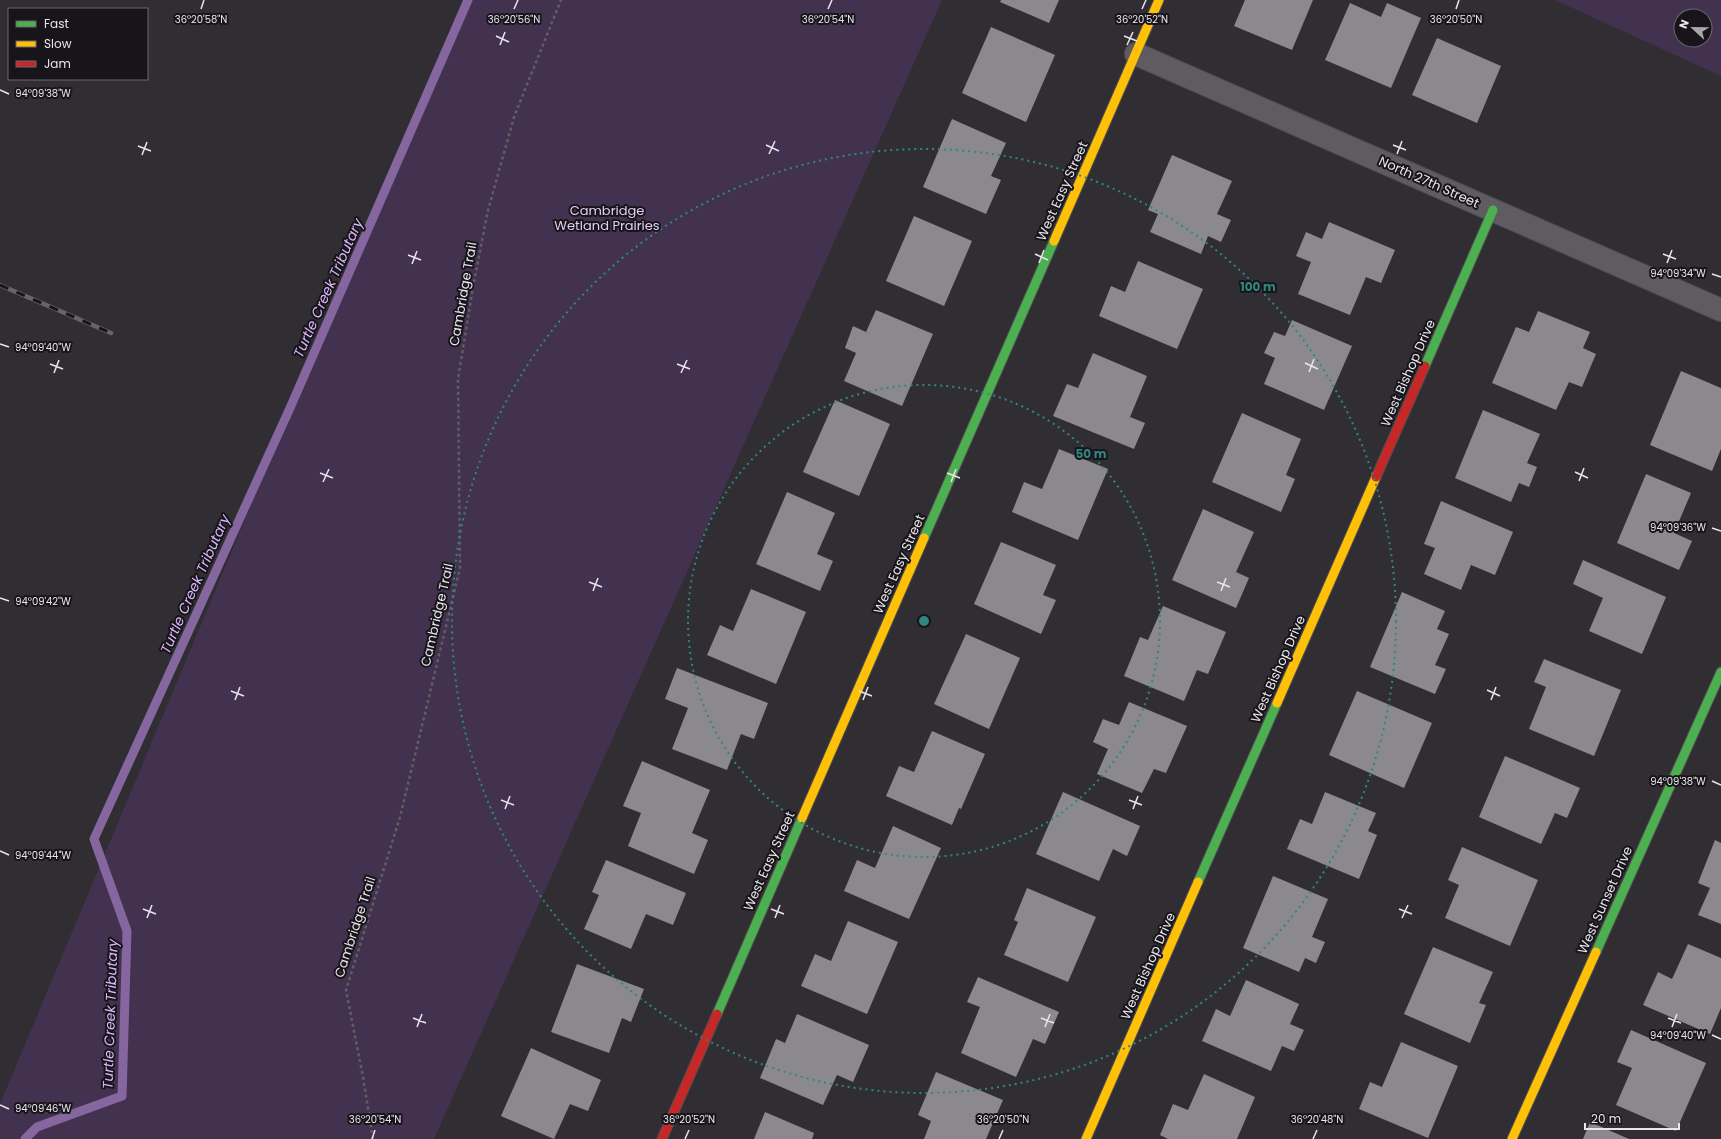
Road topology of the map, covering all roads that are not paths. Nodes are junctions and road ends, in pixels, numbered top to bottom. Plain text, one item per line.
1 (1159, 0) edge
2 (1136, 54) junction
3 (1493, 210) junction
4 (1721, 310) edge
5 (1721, 672) edge
6 (662, 1139) edge
7 (1086, 1139) edge
8 (1512, 1139) edge

1 - 2 street, West Easy Street
2 - 3 street, North 27th Street
2 - 6 street, West Easy Street
3 - 4 street, North 27th Street
3 - 7 street, West Bishop Drive
5 - 8 street, West Sunset Drive

